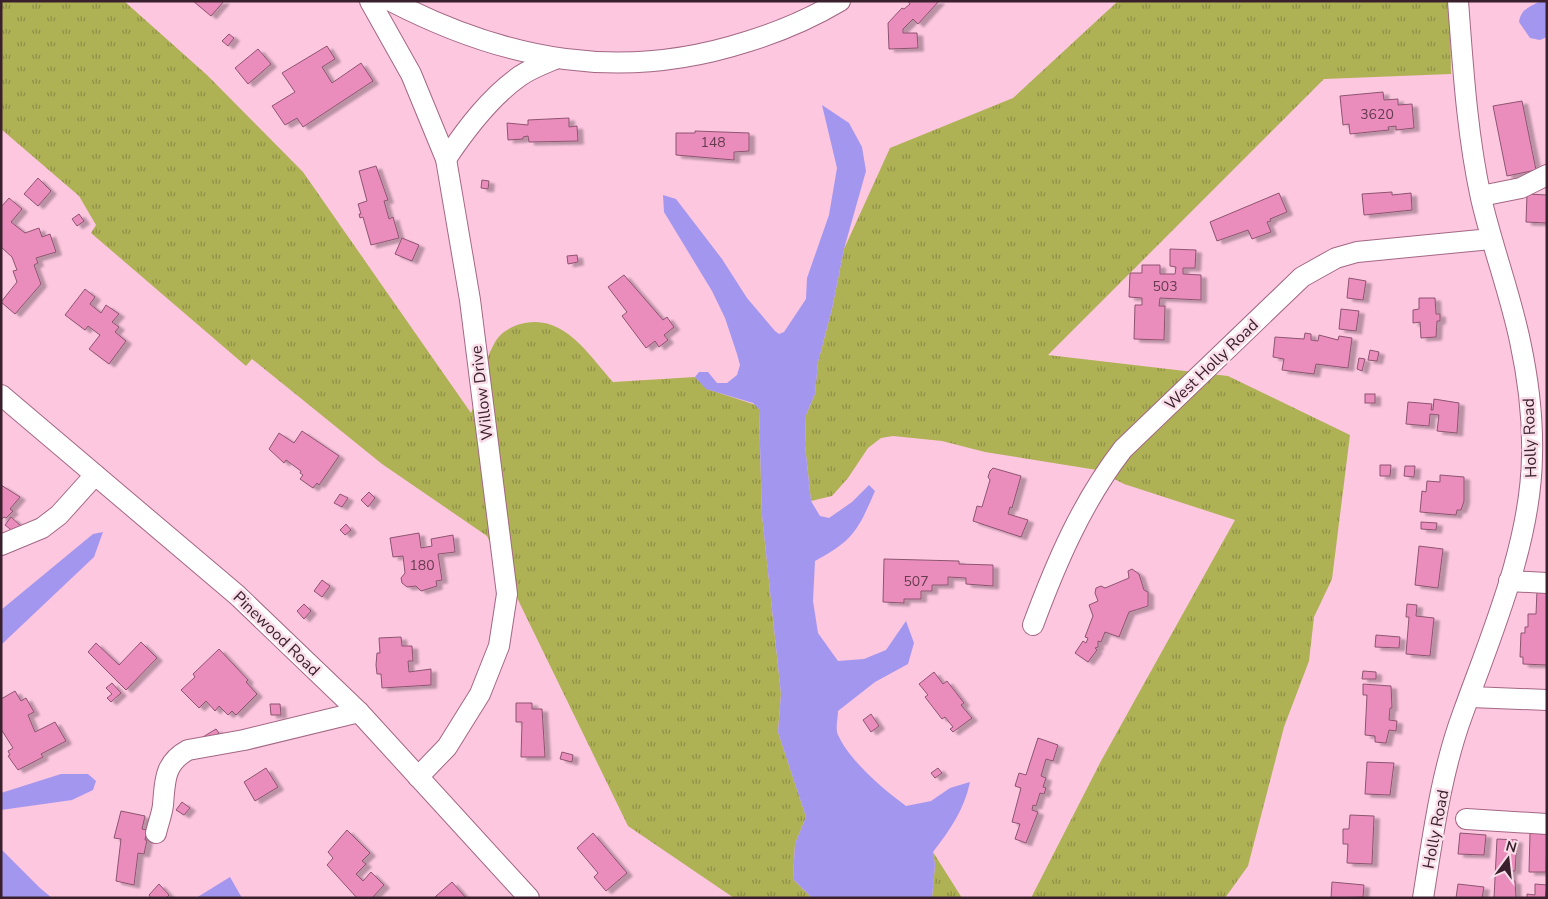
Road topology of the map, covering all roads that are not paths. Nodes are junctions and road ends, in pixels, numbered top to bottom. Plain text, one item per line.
1 (370, 1) edge
2 (392, 1) edge
3 (840, 1) edge
4 (1458, 1) edge
5 (555, 59) junction
6 (446, 159) junction
7 (1547, 175) edge
8 (1481, 196) junction
9 (1491, 239) junction
10 (1, 395) edge
11 (96, 474) junction
12 (1, 545) edge
13 (1509, 580) junction
14 (1547, 583) edge
15 (1033, 625) dead end
16 (1470, 697) junction
17 (1547, 700) edge
18 (359, 712) junction
19 (418, 777) junction
20 (1466, 819) dead end
21 (1547, 824) edge
22 (156, 833) dead end
23 (529, 898) edge
24 (1423, 898) edge

1 - 6 street, Willow Drive
2 - 5 street
3 - 5 street
4 - 8 street, Holly Road
5 - 6 street
6 - 19 street, Willow Drive
7 - 8 street
8 - 9 street, Holly Road
9 - 13 street, Holly Road
9 - 15 street, West Holly Road
10 - 11 street, Pinewood Road
11 - 12 street
11 - 18 street, Pinewood Road
13 - 14 street
13 - 16 street, Holly Road
16 - 17 street
16 - 24 street, Holly Road
18 - 19 street, Pinewood Road
18 - 22 street
19 - 23 street, Pinewood Road
20 - 21 street

